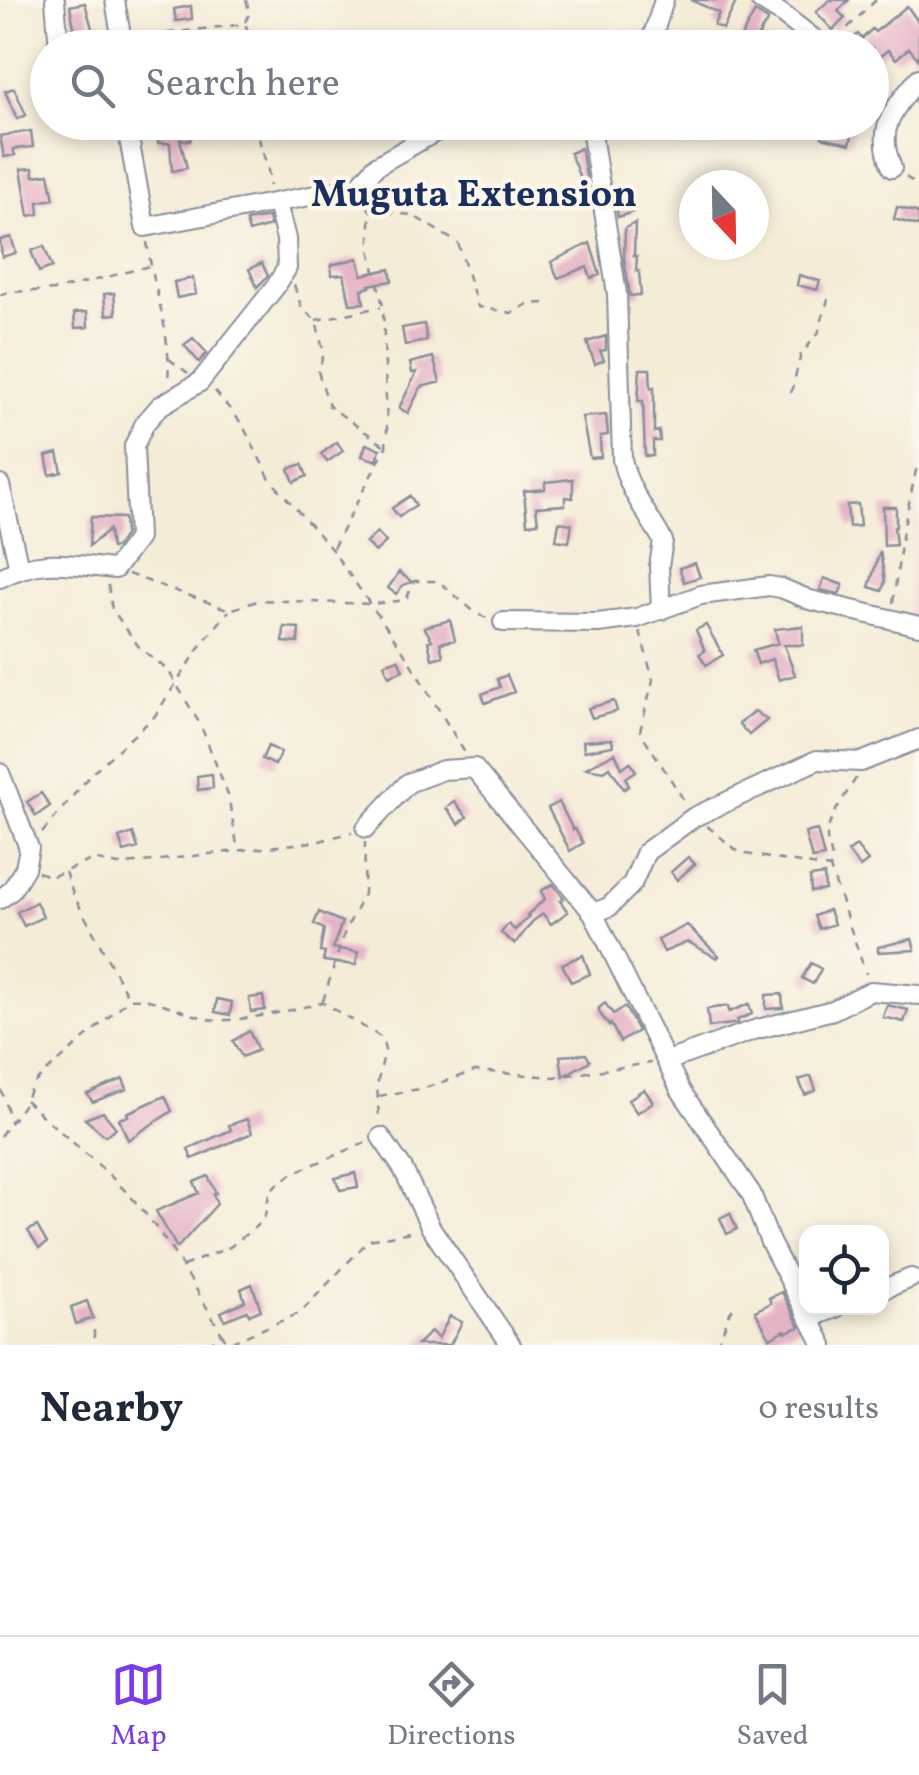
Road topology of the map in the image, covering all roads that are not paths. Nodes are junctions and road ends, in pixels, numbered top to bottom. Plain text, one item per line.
1 (55, 0) edge
2 (115, 0) edge
3 (664, 0) edge
4 (760, 0) edge
5 (58, 30) edge
6 (121, 30) edge
7 (654, 30) edge
8 (803, 30) edge
9 (919, 78) edge
10 (889, 120) edge
11 (129, 140) edge
12 (422, 140) edge
13 (593, 140) edge
14 (884, 140) edge
15 (892, 168) dead end
16 (275, 203) junction
17 (0, 485) edge
18 (19, 568) junction
19 (0, 578) edge
20 (662, 610) junction
21 (502, 622) road end
22 (919, 626) edge
23 (919, 739) edge
24 (0, 773) edge
25 (366, 828) road end
26 (0, 900) edge
27 (592, 914) junction
28 (919, 995) edge
29 (668, 1061) junction
30 (381, 1136) road end
31 (910, 1278) dead end
32 (889, 1287) edge
33 (817, 1315) edge
34 (809, 1318) junction
35 (511, 1345) edge
36 (823, 1345) edge

1 - 5 street
2 - 6 street
3 - 7 street
4 - 8 street
9 - 10 street
11 - 16 street
12 - 16 street
13 - 20 street
14 - 15 street
16 - 18 street
17 - 18 street
18 - 19 street
20 - 21 street
20 - 22 street
23 - 27 street
24 - 26 street
25 - 27 street
27 - 29 street
28 - 29 street
29 - 34 street
30 - 35 street
31 - 32 street
33 - 34 street
34 - 36 street

